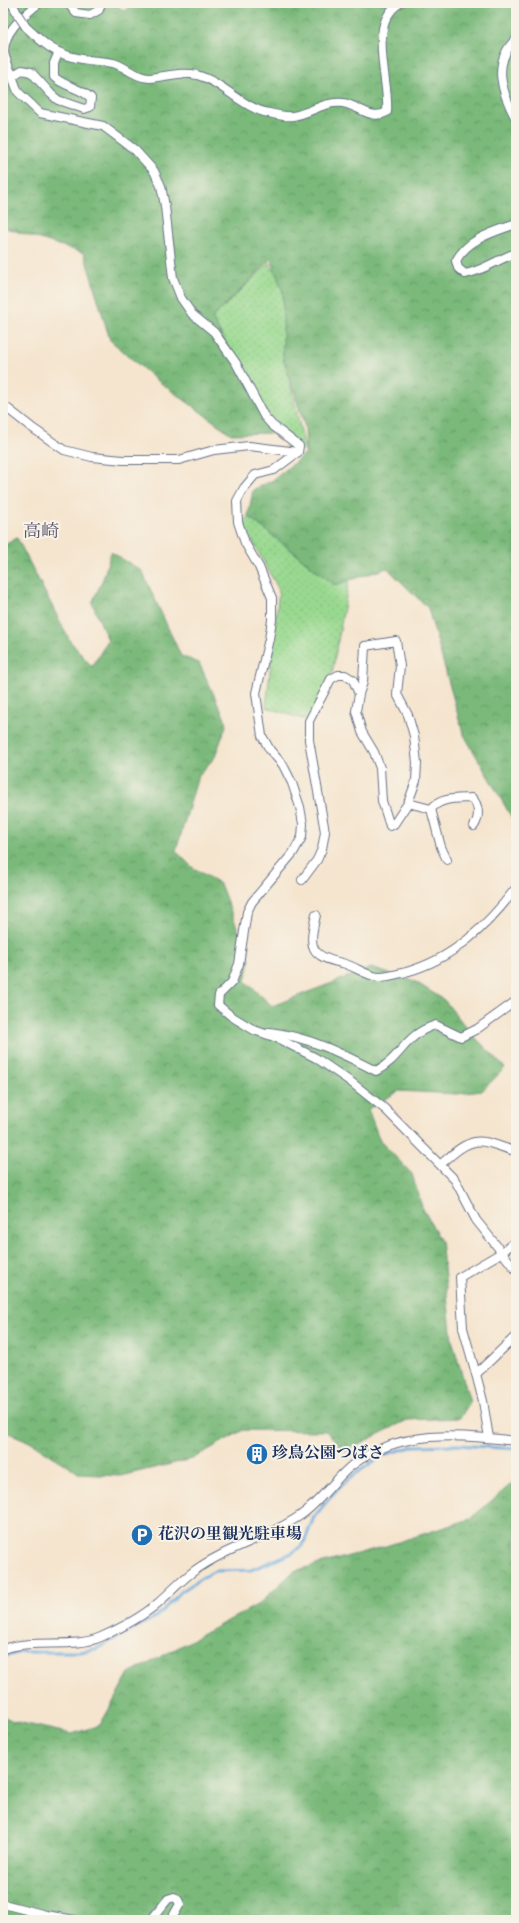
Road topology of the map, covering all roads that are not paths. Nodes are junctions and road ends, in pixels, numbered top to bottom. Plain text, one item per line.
1 (12, 3) edge
2 (39, 3) edge
3 (68, 3) edge
4 (101, 3) edge
5 (400, 3) edge
6 (516, 39) edge
7 (58, 54) junction
8 (12, 76) junction
9 (516, 119) edge
10 (516, 224) edge
11 (516, 253) edge
12 (3, 405) edge
13 (298, 452) junction
14 (359, 694) junction
15 (408, 803) junction
16 (431, 809) junction
17 (474, 826) dead end
18 (447, 860) dead end
19 (302, 880) dead end
20 (516, 888) edge
21 (316, 915) dead end
22 (516, 1001) edge
23 (254, 1030) junction
24 (516, 1151) edge
25 (441, 1164) junction
26 (516, 1241) edge
27 (501, 1253) junction
28 (516, 1270) edge
29 (515, 1337) dead end
30 (476, 1374) junction
31 (489, 1438) junction
32 (516, 1440) edge
33 (3, 1649) edge
34 (3, 1904) edge
35 (75, 1920) edge
36 (151, 1920) edge
37 (171, 1920) edge

1 - 7 street, bridge
2 - 8 street
3 - 4 street
5 - 7 street
6 - 9 street
7 - 8 street
8 - 13 street
10 - 11 street
12 - 13 street
13 - 23 street
14 - 15 street
14 - 15 street
14 - 19 street
15 - 16 street
16 - 17 street
16 - 18 street
20 - 21 street
22 - 23 street
23 - 25 street
24 - 25 street
25 - 27 street
26 - 27 street
27 - 28 street
27 - 30 street
29 - 30 street
30 - 31 street
31 - 32 street
31 - 33 street
34 - 35 street
36 - 37 street

